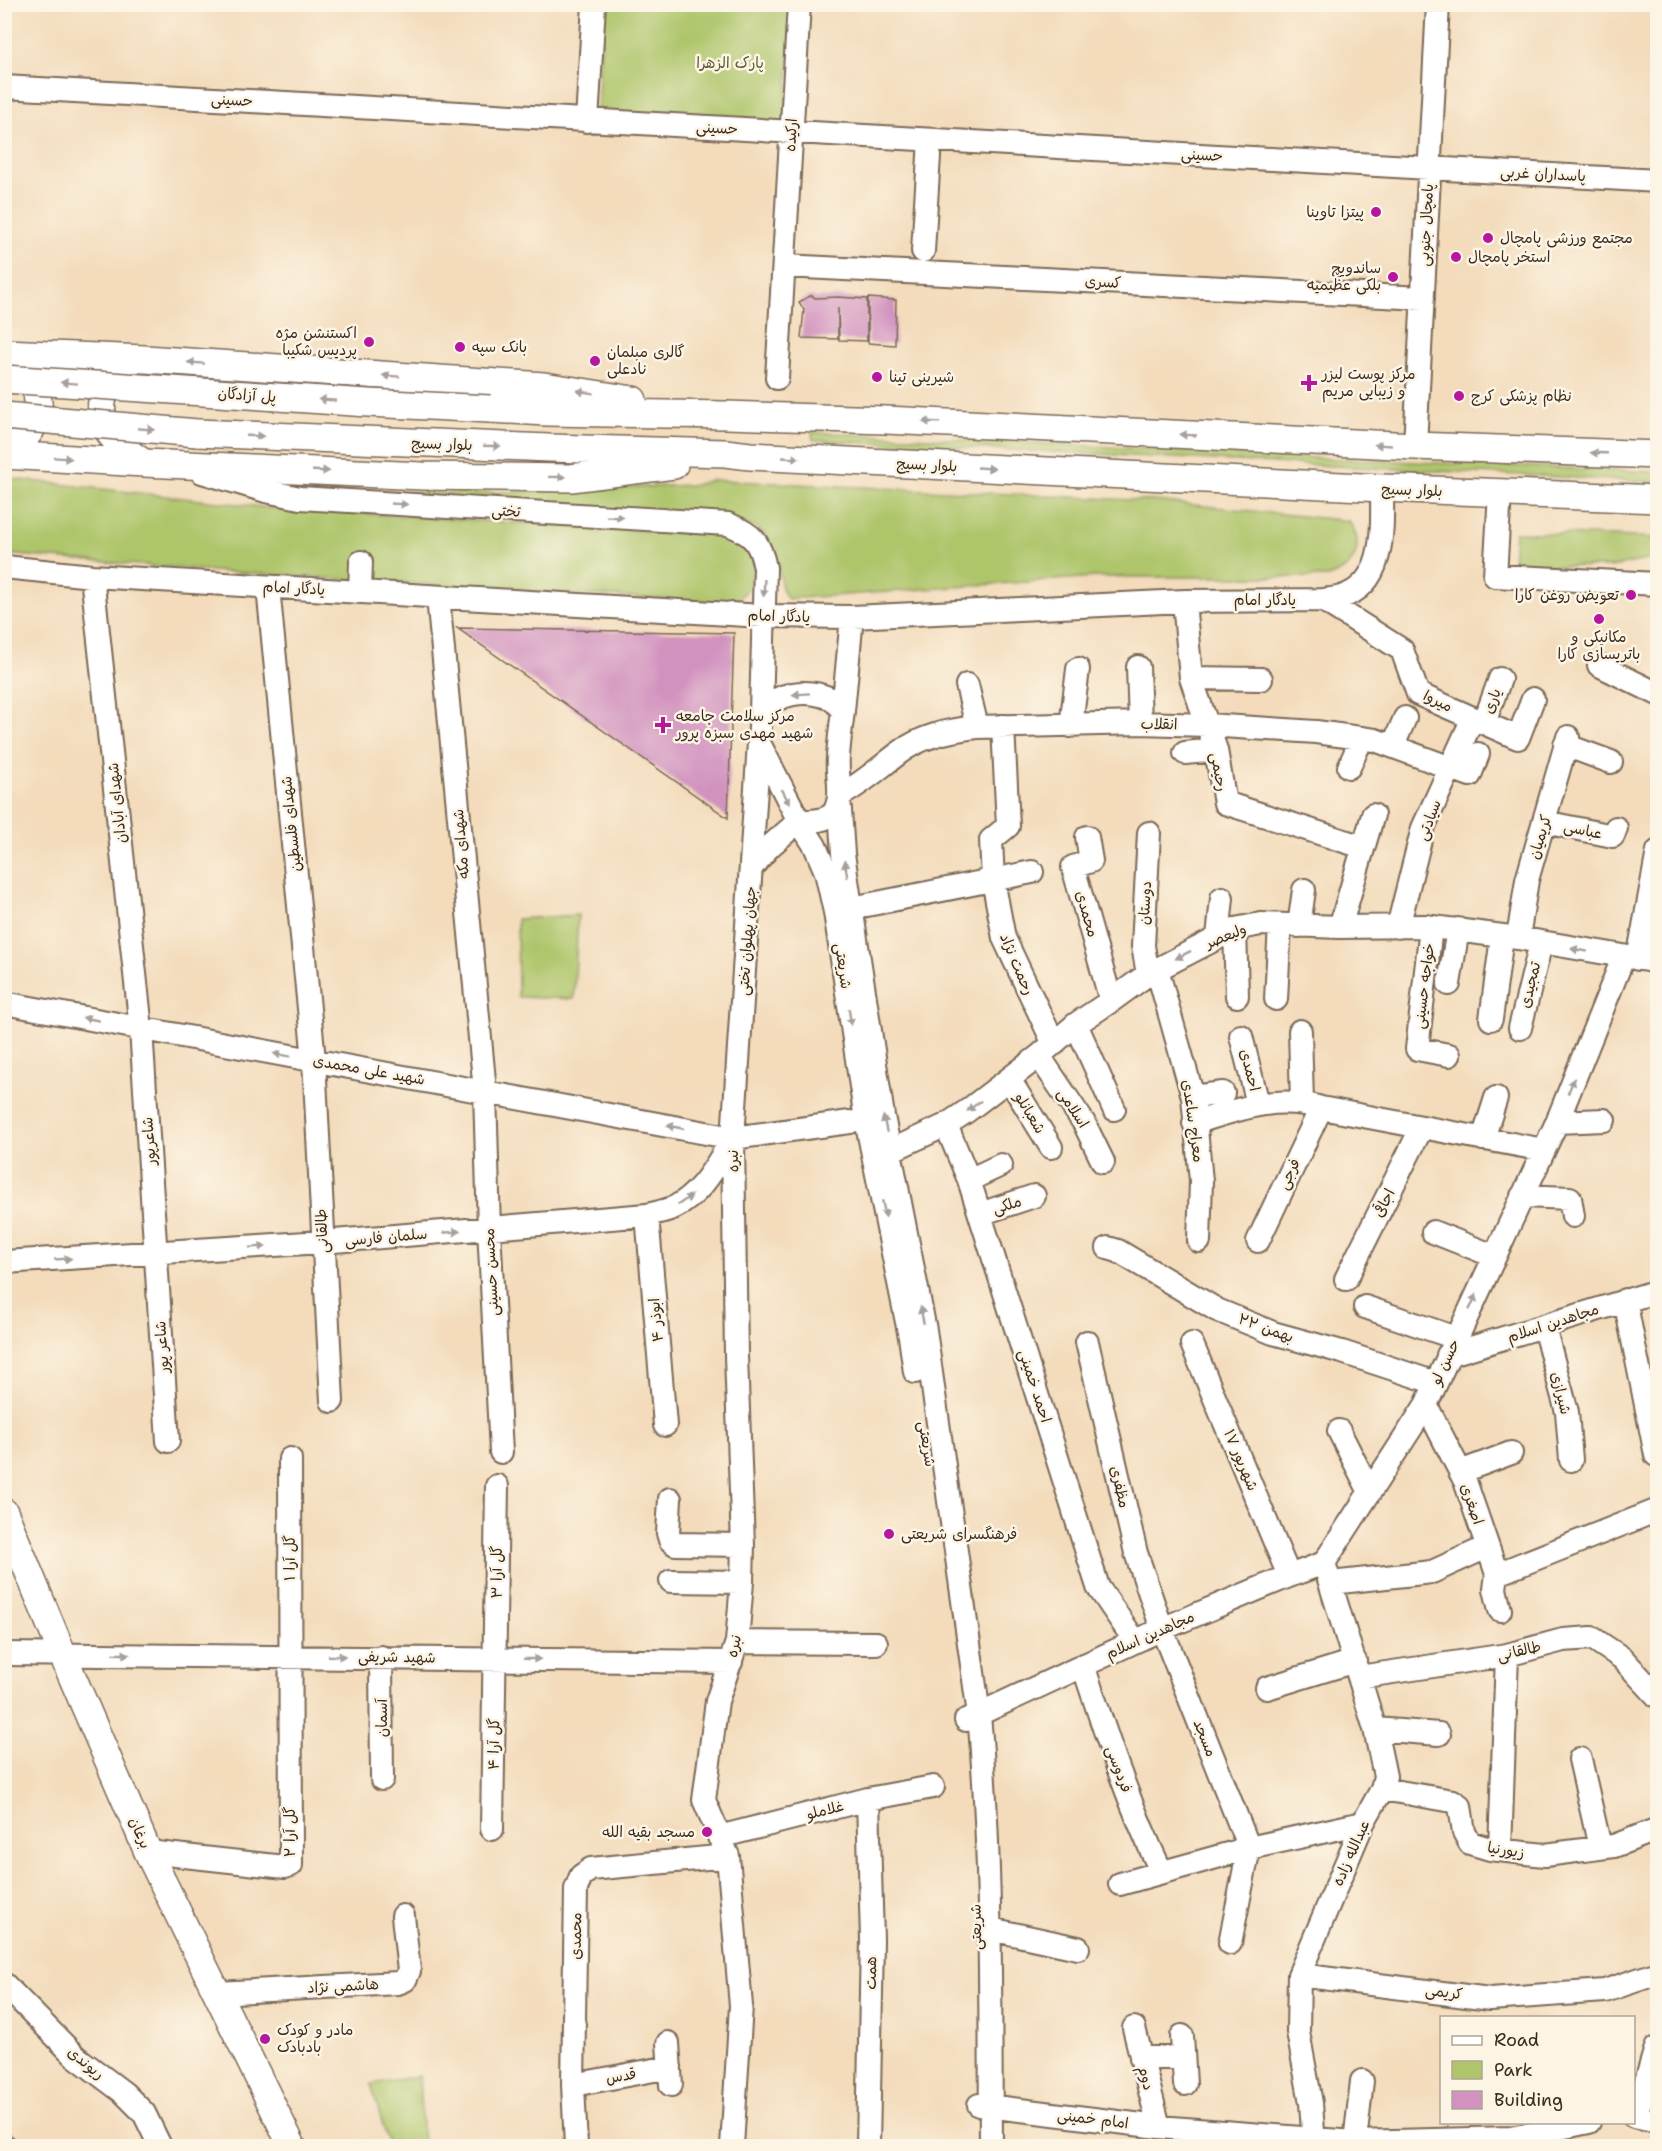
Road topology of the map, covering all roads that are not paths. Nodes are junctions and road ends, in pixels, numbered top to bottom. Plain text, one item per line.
1 (594, 4) edge
2 (799, 4) edge
3 (1438, 4) edge
4 (4, 87) edge
5 (587, 121) junction
6 (792, 132) junction
7 (930, 140) junction
8 (1430, 168) junction
9 (1658, 181) edge
10 (923, 250) dead end
11 (784, 266) junction
12 (1423, 298) junction
13 (4, 354) edge
14 (145, 359) junction
15 (777, 378) dead end
16 (4, 379) edge
17 (726, 415) junction
18 (4, 416) edge
19 (1414, 446) junction
20 (4, 453) edge
21 (750, 456) junction
22 (1658, 456) edge
23 (144, 463) junction
24 (178, 465) junction
25 (1382, 488) junction
26 (1500, 493) junction
27 (1658, 499) edge
28 (361, 562) dead end
29 (4, 567) edge
30 (92, 576) junction
31 (4, 578) edge
32 (1658, 584) edge
33 (268, 587) junction
34 (360, 592) junction
35 (438, 597) junction
36 (1323, 600) junction
37 (1184, 601) junction
38 (763, 616) junction
39 (852, 617) junction
40 (1599, 665) dead end
41 (1138, 667) dead end
42 (1078, 669) dead end
43 (1191, 678) junction
44 (1261, 679) dead end
45 (1500, 679) dead end
46 (967, 685) dead end
47 (1658, 694) edge
48 (1533, 699) dead end
49 (843, 711) junction
50 (761, 712) junction
51 (1405, 718) dead end
52 (1479, 720) junction
53 (1140, 723) junction
54 (1207, 725) junction
55 (1003, 726) junction
56 (1071, 726) junction
57 (977, 727) junction
58 (1362, 738) junction
59 (760, 745) junction
60 (1393, 746) junction
61 (1216, 750) junction
62 (1185, 753) dead end
63 (1478, 754) dead end
64 (1611, 762) dead end
65 (1451, 766) junction
66 (1349, 767) dead end
67 (839, 796) junction
68 (1373, 815) dead end
69 (799, 821) junction
70 (1544, 822) junction
71 (1616, 828) dead end
72 (1149, 833) dead end
73 (1087, 837) dead end
74 (1363, 847) junction
75 (1658, 851) edge
76 (752, 867) junction
77 (1032, 872) dead end
78 (993, 880) junction
79 (1304, 890) dead end
80 (1222, 898) dead end
81 (852, 908) junction
82 (1290, 925) junction
83 (1340, 927) junction
84 (1398, 927) junction
85 (1431, 927) junction
86 (1458, 929) junction
87 (1227, 933) junction
88 (1510, 938) junction
89 (1541, 943) junction
90 (1640, 960) edge
91 (1152, 971) junction
92 (1449, 984) dead end
93 (1237, 996) dead end
94 (1276, 999) dead end
95 (1111, 1001) junction
96 (4, 1003) edge
97 (1491, 1019) dead end
98 (1076, 1024) junction
99 (1520, 1028) dead end
100 (141, 1029) junction
101 (1300, 1031) dead end
102 (1242, 1036) dead end
103 (1046, 1050) junction
104 (1449, 1055) dead end
105 (314, 1060) junction
106 (1009, 1079) junction
107 (485, 1091) junction
108 (1223, 1093) dead end
109 (1193, 1097) junction
110 (1496, 1098) dead end
111 (1258, 1104) junction
112 (1311, 1105) junction
113 (1114, 1109) dead end
114 (1604, 1120) dead end
115 (849, 1122) dead end
116 (1557, 1122) junction
117 (1194, 1123) junction
118 (946, 1125) junction
119 (1422, 1127) junction
120 (733, 1138) junction
121 (1483, 1139) junction
122 (1051, 1147) dead end
123 (1544, 1150) junction
124 (890, 1151) junction
125 (1103, 1162) dead end
126 (1001, 1165) dead end
127 (969, 1180) junction
128 (1034, 1196) dead end
129 (1522, 1196) junction
130 (980, 1214) junction
131 (647, 1215) junction
132 (1573, 1216) dead end
133 (489, 1229) junction
134 (1433, 1232) dead end
135 (1199, 1241) dead end
136 (1258, 1241) dead end
137 (322, 1242) junction
138 (1108, 1248) dead end
139 (156, 1254) junction
140 (1494, 1256) junction
141 (4, 1262) edge
142 (1346, 1279) dead end
143 (1658, 1291) edge
144 (1625, 1300) junction
145 (1365, 1307) dead end
146 (1544, 1327) junction
147 (1087, 1342) dead end
148 (1192, 1344) dead end
149 (1452, 1347) junction
150 (1436, 1383) junction
151 (332, 1401) dead end
152 (1426, 1405) junction
153 (665, 1425) dead end
154 (1339, 1431) dead end
155 (168, 1442) dead end
156 (501, 1452) dead end
157 (1511, 1453) dead end
158 (1656, 1455) dead end
159 (290, 1459) dead end
160 (1571, 1460) dead end
161 (1460, 1472) junction
162 (497, 1486) dead end
163 (1370, 1492) junction
164 (670, 1499) dead end
165 (1658, 1510) edge
166 (4, 1512) edge
167 (743, 1545) junction
168 (1487, 1546) junction
169 (1328, 1573) junction
170 (1497, 1574) junction
171 (1289, 1576) junction
172 (671, 1581) dead end
173 (742, 1582) junction
174 (1500, 1610) dead end
175 (1162, 1629) junction
176 (1135, 1641) junction
177 (876, 1643) dead end
178 (734, 1652) junction
179 (62, 1653) junction
180 (4, 1654) edge
181 (1507, 1655) junction
182 (290, 1656) junction
183 (381, 1657) junction
184 (496, 1659) junction
185 (1083, 1665) junction
186 (1357, 1669) junction
187 (1267, 1688) dead end
188 (1658, 1697) edge
189 (972, 1718) junction
190 (1375, 1729) junction
191 (1439, 1734) dead end
192 (1580, 1759) dead end
193 (382, 1779) dead end
194 (933, 1787) dead end
195 (1382, 1789) junction
196 (868, 1799) junction
197 (1363, 1824) junction
198 (492, 1829) dead end
199 (1658, 1829) edge
200 (723, 1847) junction
201 (1600, 1847) junction
202 (1249, 1848) junction
203 (1500, 1850) junction
204 (148, 1852) junction
205 (1161, 1871) junction
206 (1120, 1884) dead end
207 (403, 1916) dead end
208 (990, 1929) junction
209 (1230, 1943) dead end
210 (1078, 1948) dead end
211 (1658, 1973) edge
212 (1299, 1975) junction
213 (4, 1984) edge
214 (216, 1993) junction
215 (1134, 2028) dead end
216 (668, 2043) dead end
217 (1658, 2048) edge
218 (1141, 2058) junction
219 (1362, 2081) dead end
220 (1185, 2084) dead end
221 (573, 2085) junction
222 (985, 2106) junction
223 (1642, 2117) edge
224 (1159, 2127) junction
225 (1579, 2132) edge
226 (1314, 2142) edge
227 (1355, 2142) junction
228 (1512, 2142) edge
229 (160, 2146) edge
230 (292, 2146) edge
231 (576, 2146) edge
232 (732, 2146) edge
233 (868, 2146) edge
234 (979, 2146) edge
235 (991, 2146) edge

1 - 5 street
2 - 6 street, ارکیده
3 - 8 street, پامچال جنوبی
4 - 5 street, حسینی
5 - 6 street, حسینی
6 - 7 street, حسینی
6 - 11 street, ارکیده
7 - 8 street, حسینی
7 - 10 street
8 - 9 street, پاسداران غربی
8 - 12 street, پامچال جنوبی
11 - 12 street, کسری
11 - 15 street, ارکیده
12 - 19 street, پامچال جنوبی
13 - 14 main road
13 - 20 main road
17 -> 14 main road
14 - 23 main road
17 -> 16 main road, پل آزادگان, bridge
19 -> 17 main road
18 -> 21 main road, بلوار بسیج, bridge
22 -> 19 main road
20 -> 23 main road
24 -> 21 main road
21 -> 25 main road, بلوار بسیج
23 - 24 main road
24 -> 38 street, تختی
25 - 26 main road, بلوار بسیج
25 - 36 street, یادگار امام
26 - 27 main road, بلوار بسیج
26 - 32 street
28 - 34 street
29 - 30 street
30 - 31 street
30 - 33 street, یادگار امام
30 - 100 street, شهدای آبادان
33 - 34 street, یادگار امام
33 - 105 street, شهدای فلسطین
34 - 35 street, یادگار امام
35 - 38 street, یادگار امام
35 - 107 street, شهدای مکه
36 - 37 street, یادگار امام
36 - 52 street, میروا
37 - 39 street, یادگار امام
37 - 43 street, رحیمی
38 - 39 street, یادگار امام
38 - 50 street
39 - 49 street, شریعتی
40 - 47 street
41 - 53 street
42 - 56 street
43 - 44 street
43 - 54 street, رحیمی
45 - 52 street, یاری
46 - 57 street
48 - 52 street, میروا
49 -> 50 street
49 - 67 street, شریعتی
50 - 59 street, جهان پهلوان تختی
51 - 60 street
52 - 65 street, سیادتی
53 - 54 street, انقلاب
53 - 56 street, انقلاب
54 - 58 street, انقلاب
54 - 61 street, رحیمی
55 - 56 street, انقلاب
55 - 57 street, انقلاب
55 - 78 street, رحمت نژاد
57 - 67 street, انقلاب
58 - 60 street, انقلاب
58 - 66 street
59 -> 69 street, شریعتی
59 - 76 street, جهان پهلوان تختی
60 - 65 street, انقلاب
61 - 62 street
61 - 74 street, رحیمی
63 - 65 street, انقلاب
64 - 70 street, کریمیان
65 - 84 street, سیادتی
67 - 69 street
81 -> 67 street, شریعتی
68 - 74 street
69 - 76 street
69 -> 189 street, شریعتی
70 - 71 street, عباسی
70 - 88 street, کریمیان
72 - 91 street, دوستان
73 - 95 street, محمدی
74 - 83 street
75 - 90 street, حسن لو
76 - 120 street, جهان پهلوان تختی
77 - 78 street
78 - 81 street
78 - 103 street, رحمت نژاد
79 - 82 street
80 - 87 street
124 -> 81 street, شریعتی
82 - 83 street, ولیعصر
82 - 87 street, ولیعصر
82 - 94 street
83 - 84 street, ولیعصر
84 - 85 street, ولیعصر
85 - 86 street, ولیعصر
85 - 104 street, خواجه حسینی
86 - 88 street, ولیعصر
86 - 92 street
87 -> 91 street, ولیعصر
87 - 93 street
88 - 89 street, ولیعصر
88 - 97 street
90 -> 89 street, ولیعصر
89 - 99 street, تمجیدی
116 -> 90 street, حسن لو
91 - 95 street, ولیعصر
91 - 109 street, معراج ساعدی
95 - 98 street, ولیعصر
100 -> 96 street, شهید علی محمدی
98 - 103 street, ولیعصر
98 - 113 street
105 -> 100 street, شهید علی محمدی
100 - 139 street, شاعرپور
101 - 112 street
102 - 111 street, احمدی
103 - 106 street, ولیعصر
103 - 125 street, اسلامی
105 - 107 street, شهید علی محمدی
105 - 137 street, طالقانی
106 -> 118 street, ولیعصر
106 - 122 street, شعبانلو
120 -> 107 street, شهید علی محمدی
107 - 133 street, محسن حسینی
108 - 109 street
109 - 117 street, معراج ساعدی
110 - 121 street
111 - 112 street
111 - 117 street
112 - 119 street
112 - 136 street, فرجی
114 - 116 street
115 - 120 street, شهید علی محمدی
116 - 123 street, حسن لو
117 - 135 street, معراج ساعدی
118 - 124 street, ولیعصر
118 - 127 street, احمد خمینی
119 - 121 street
119 - 142 street, اجاقی
131 -> 120 street, سلمان فارسی
120 - 167 street, نبره
121 - 123 street
123 - 129 street, حسن لو
189 -> 124 street, شریعتی
126 - 127 street
127 - 130 street, احمد خمینی
128 - 130 street, ملکی
129 - 132 street
129 - 140 street, حسن لو
130 - 176 street, احمد خمینی
131 - 133 street, سلمان فارسی
131 - 153 street, ابوذر ۴
137 -> 133 street, سلمان فارسی
133 - 156 street, محسن حسینی
134 - 140 street
139 -> 137 street, سلمان فارسی
137 - 151 street, طالقانی
138 - 150 street, ۲۲ بهمن
141 -> 139 street, سلمان فارسی
139 - 155 street, شاعر پور
149 -> 140 street, حسن لو
143 - 144 street, مجاهدین اسلام
144 - 146 street, مجاهدین اسلام
144 - 158 street
145 - 149 street
146 - 149 street, مجاهدین اسلام
146 - 160 street, شیرازی
147 - 175 street, مظفری
148 - 171 street, ۱۷ شهریور
149 - 150 street, حسن لو
150 - 152 street, حسن لو
152 - 161 street, اصغری
152 - 163 street, حسن لو
154 - 163 street
157 - 161 street
159 - 182 street, گل آرا ۱
161 - 168 street, اصغری
162 - 184 street, گل آرا ۳
163 - 169 street, حسن لو
164 - 167 street
165 - 170 street
166 - 179 main road, برغان
167 - 173 street, نبره
168 - 169 street, مجاهدین اسلام
168 - 170 street, اصغری
169 - 171 street, مجاهدین اسلام
169 - 186 street, عبدالله زاده
170 - 174 street, اصغری
171 - 175 street, مجاهدین اسلام
172 - 173 street
173 - 178 street, نبره
175 - 176 street, مجاهدین اسلام
175 - 202 street, مسجد
176 - 185 street, مجاهدین اسلام
177 - 178 street, شهید شریفی
184 -> 178 street, شهید شریفی
178 - 200 street, نبره
179 - 180 street, شهید شریفی
179 -> 182 street, شهید شریفی
179 - 204 main road, برغان
181 - 186 street, طالقانی
181 - 188 street, طالقانی
181 - 203 street
182 -> 183 street, شهید شریفی
182 - 204 street, گل آرا ۲
183 - 184 street, شهید شریفی
183 - 193 street, آسمان
184 - 198 street, گل آرا ۴
185 - 189 street, مجاهدین اسلام
185 - 205 street, فردوسی
186 - 187 street, طالقانی
186 - 190 street, عبدالله زاده
189 - 208 street, شریعتی
189 - 222 street, شریعتی
190 - 191 street
190 - 195 street, عبدالله زاده
192 - 201 street
194 - 196 street, غلاملو
195 - 197 street, عبدالله زاده
195 - 203 street, زیورنیا
196 - 200 street, غلاملو
196 - 233 street, همت
197 - 202 street
197 - 212 street, عبدالله زاده
199 - 201 street, زیورنیا
200 - 221 street, محمدی
200 - 232 street, نبره
201 - 203 street, زیورنیا
202 - 205 street
202 - 209 street
204 - 214 main road, برغان
205 - 206 street
207 - 214 street, هاشمی نژاد
208 - 210 street
208 - 222 street, شریعتی
211 - 212 street, کریمی
212 - 226 street, عبدالله زاده
213 - 229 street, ریوندی
214 - 230 main road, برغان
215 - 218 street, دوم
216 - 221 street, قدس
217 - 223 street
218 - 220 street
218 - 224 street, دوم
219 - 227 street
221 - 231 street, محمدی
222 - 224 street, امام خمینی
222 - 234 street, شریعتی
222 - 235 street, شریعتی
224 - 226 street, امام خمینی
225 - 228 street, امام خمینی
226 - 227 street, امام خمینی
227 - 228 street, امام خمینی

